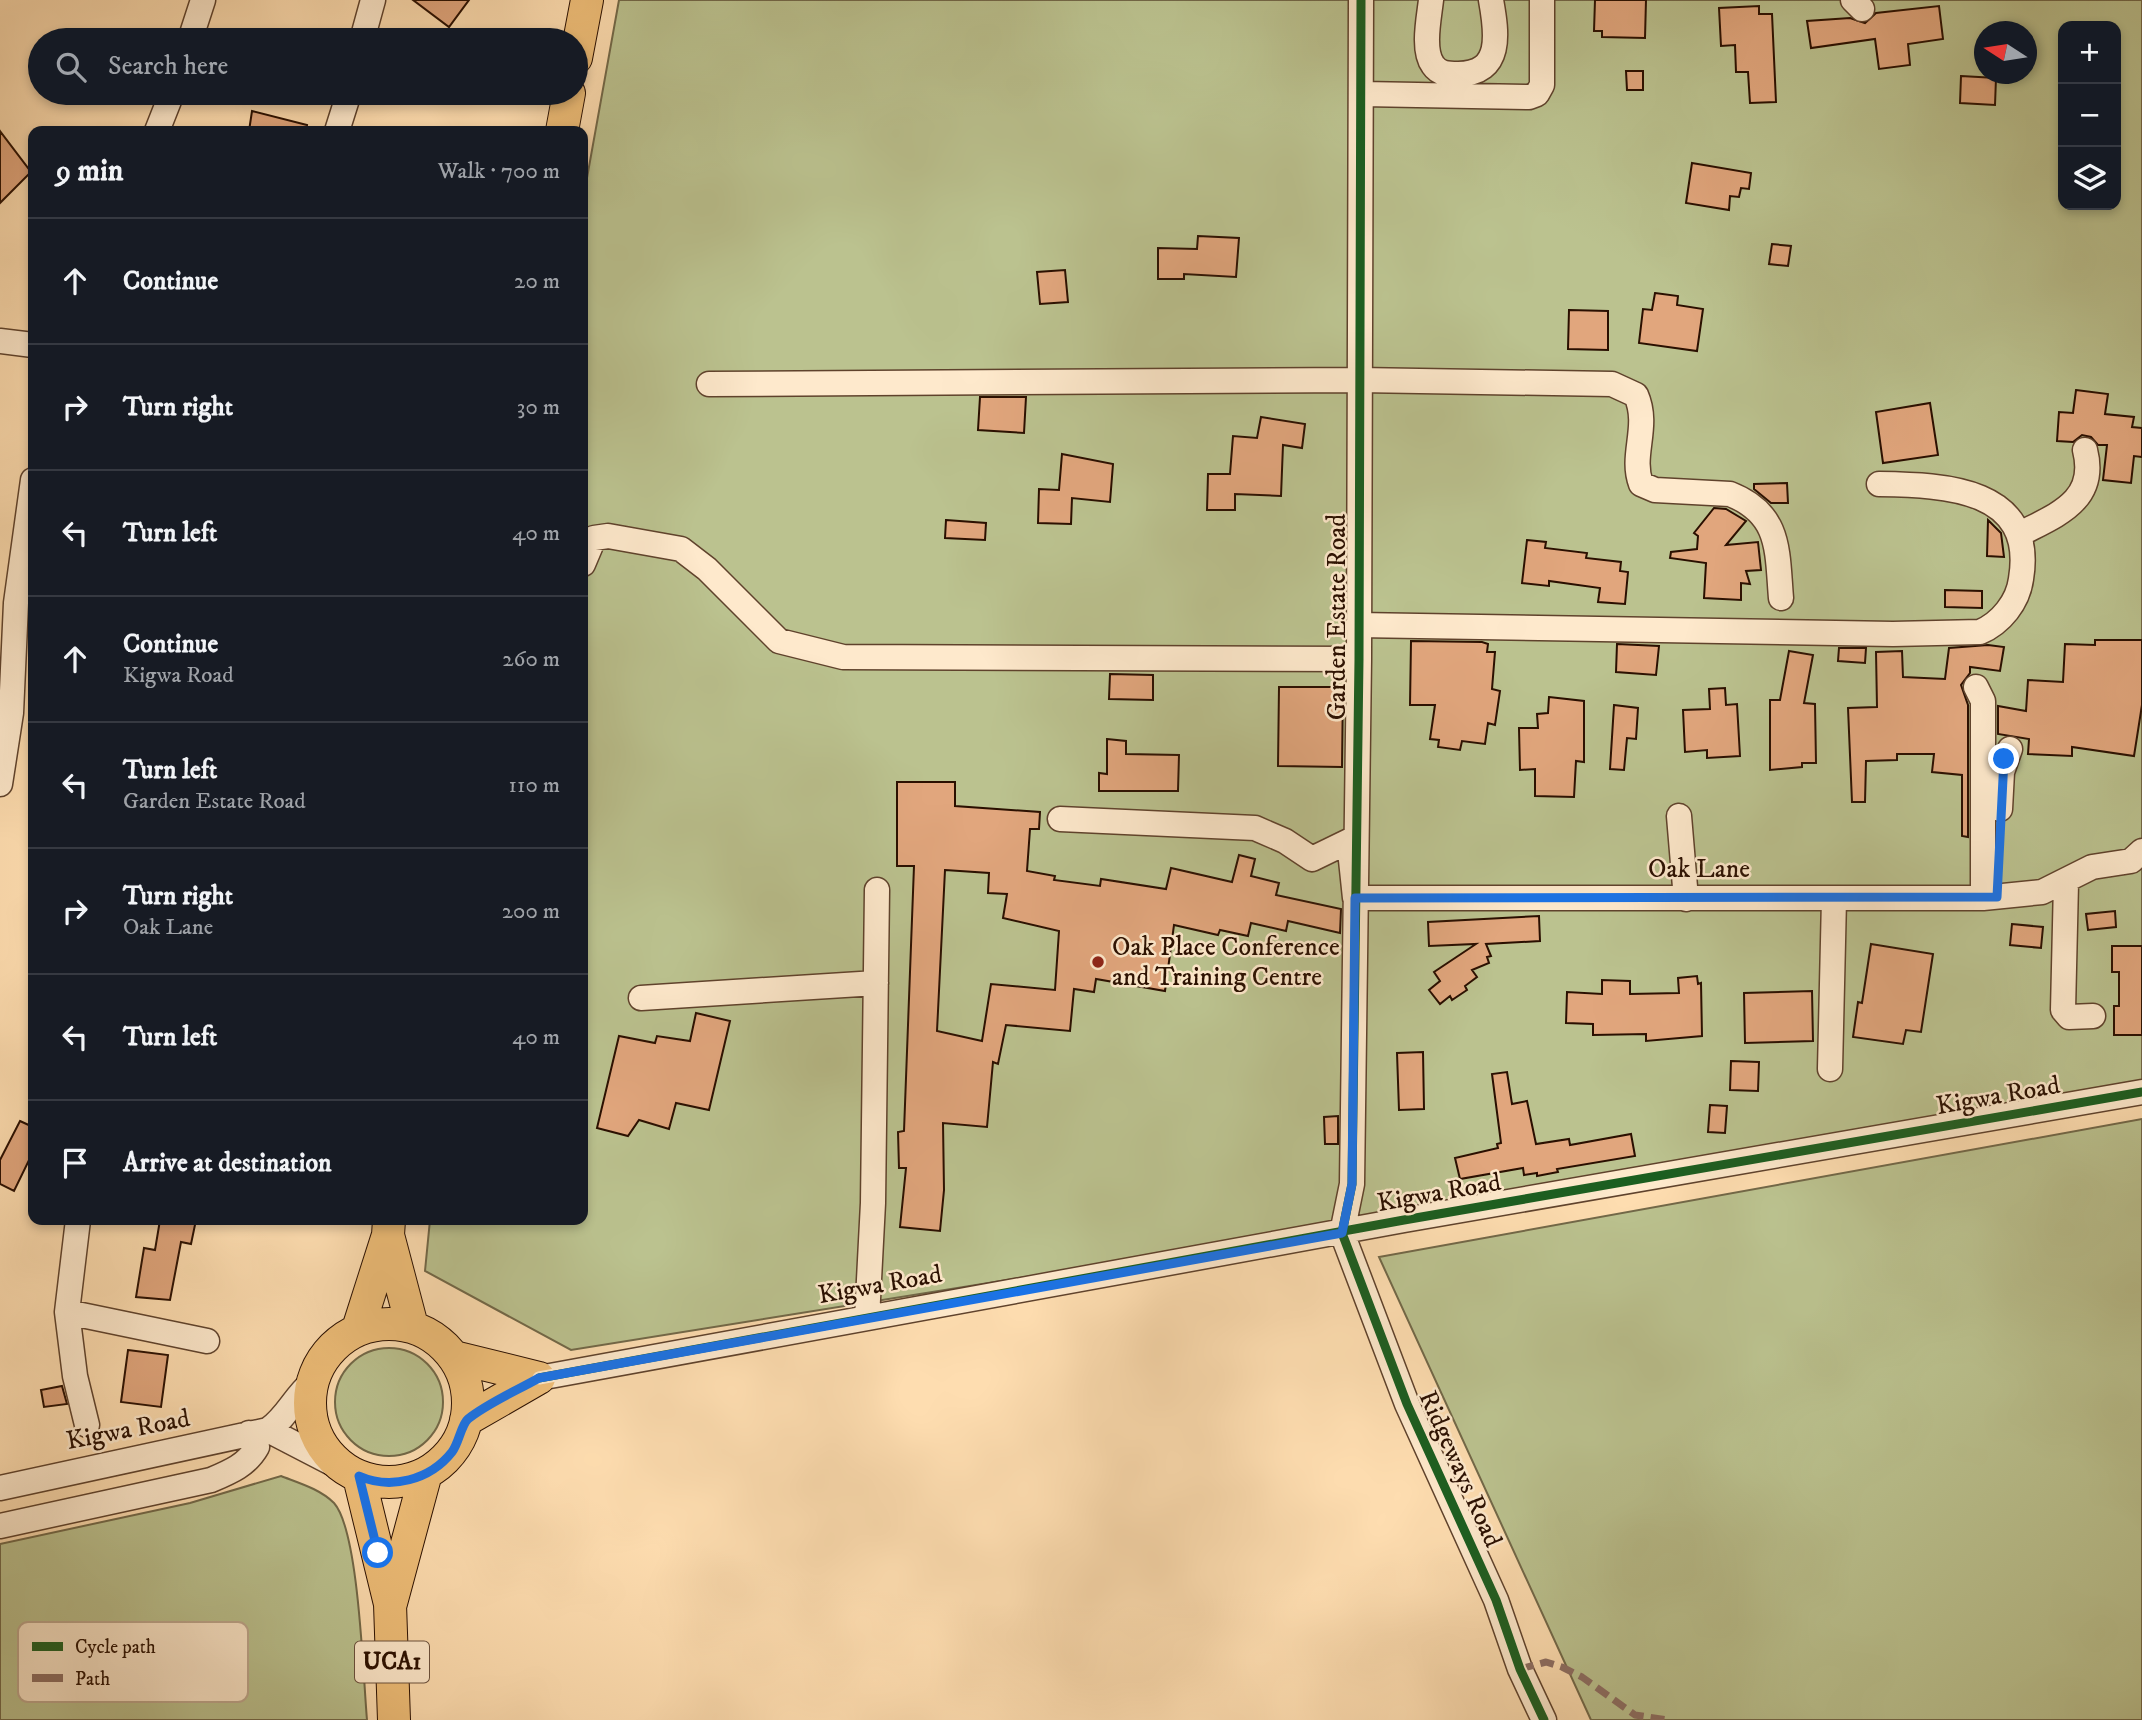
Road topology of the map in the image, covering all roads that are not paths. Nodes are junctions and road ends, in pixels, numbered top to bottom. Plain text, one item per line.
1 (203, 0) edge
2 (373, 0) edge
3 (587, 0) edge
4 (1361, 0) edge
5 (1431, 0) edge
6 (1492, 0) edge
7 (1542, 0) edge
8 (194, 28) edge
9 (365, 28) edge
10 (582, 28) edge
11 (1363, 94) junction
12 (167, 105) edge
13 (345, 105) edge
14 (567, 105) edge
15 (159, 126) edge
16 (339, 126) edge
17 (563, 126) edge
18 (0, 341) edge
19 (28, 344) edge
20 (1359, 380) junction
21 (709, 384) dead end
22 (2085, 450) dead end
23 (1880, 484) dead end
24 (28, 516) edge
25 (2020, 534) junction
26 (588, 552) edge
27 (1781, 598) dead end
28 (1358, 625) junction
29 (1359, 659) junction
30 (1976, 687) dead end
31 (2010, 749) dead end
32 (0, 784) edge
33 (1679, 816) dead end
34 (1059, 819) dead end
35 (2142, 851) edge
36 (2066, 883) junction
37 (877, 891) dead end
38 (1355, 898) junction
39 (1990, 898) junction
40 (1686, 899) junction
41 (1833, 899) junction
42 (876, 983) junction
43 (640, 998) dead end
44 (2093, 1016) dead end
45 (1830, 1069) dead end
46 (2142, 1092) edge
47 (77, 1225) edge
48 (389, 1227) edge
49 (1342, 1233) junction
50 (67, 1312) junction
51 (867, 1318) junction
52 (412, 1326) junction
53 (358, 1329) junction
54 (207, 1341) dead end
55 (454, 1357) junction
56 (539, 1378) junction
57 (312, 1382) junction
58 (466, 1420) junction
59 (87, 1425) dead end
60 (259, 1432) junction
61 (426, 1473) junction
62 (354, 1474) junction
63 (0, 1488) edge
64 (0, 1527) edge
65 (390, 1604) junction
66 (394, 1720) edge
67 (1544, 1720) edge

1 - 8 street
2 - 9 street
3 - 10 main road
4 - 11 street, Garden Estate Road
5 - 6 street
7 - 11 street
11 - 20 street, Garden Estate Road
12 - 15 street
13 - 16 street
14 - 17 main road
18 - 19 street
20 - 21 street
20 - 27 street
20 - 28 street, Garden Estate Road
22 - 25 street
23 - 25 street
24 - 32 street
25 - 28 street
26 - 29 street
28 - 29 street, Garden Estate Road
29 - 38 street, Garden Estate Road
30 - 39 street
31 - 39 street
33 - 40 street
34 - 38 street
35 - 36 street, Oak Lane
36 - 39 street, Oak Lane
36 - 44 street
37 - 42 street
38 - 40 street, Oak Lane
38 - 49 street, Garden Estate Road
39 - 41 street, Oak Lane
40 - 41 street, Oak Lane
41 - 45 street
42 - 43 street
42 - 51 street
46 - 49 street, Kigwa Road
47 - 50 street
48 - 52 main road
48 - 53 main road
49 - 51 street, Kigwa Road
49 - 67 street, Ridgeways Road
50 - 54 street
50 - 59 street
51 - 56 street, Kigwa Road
52 - 53 main road
52 - 55 main road
53 - 57 main road
55 - 56 main road
55 - 58 main road
56 - 58 main road
57 - 60 street
57 - 62 main road
58 - 61 main road
60 - 62 street
60 - 63 street, Kigwa Road
60 - 64 street
61 - 62 main road
61 - 65 main road, UCA1
62 - 65 main road, UCA1
65 - 66 main road, UCA1

